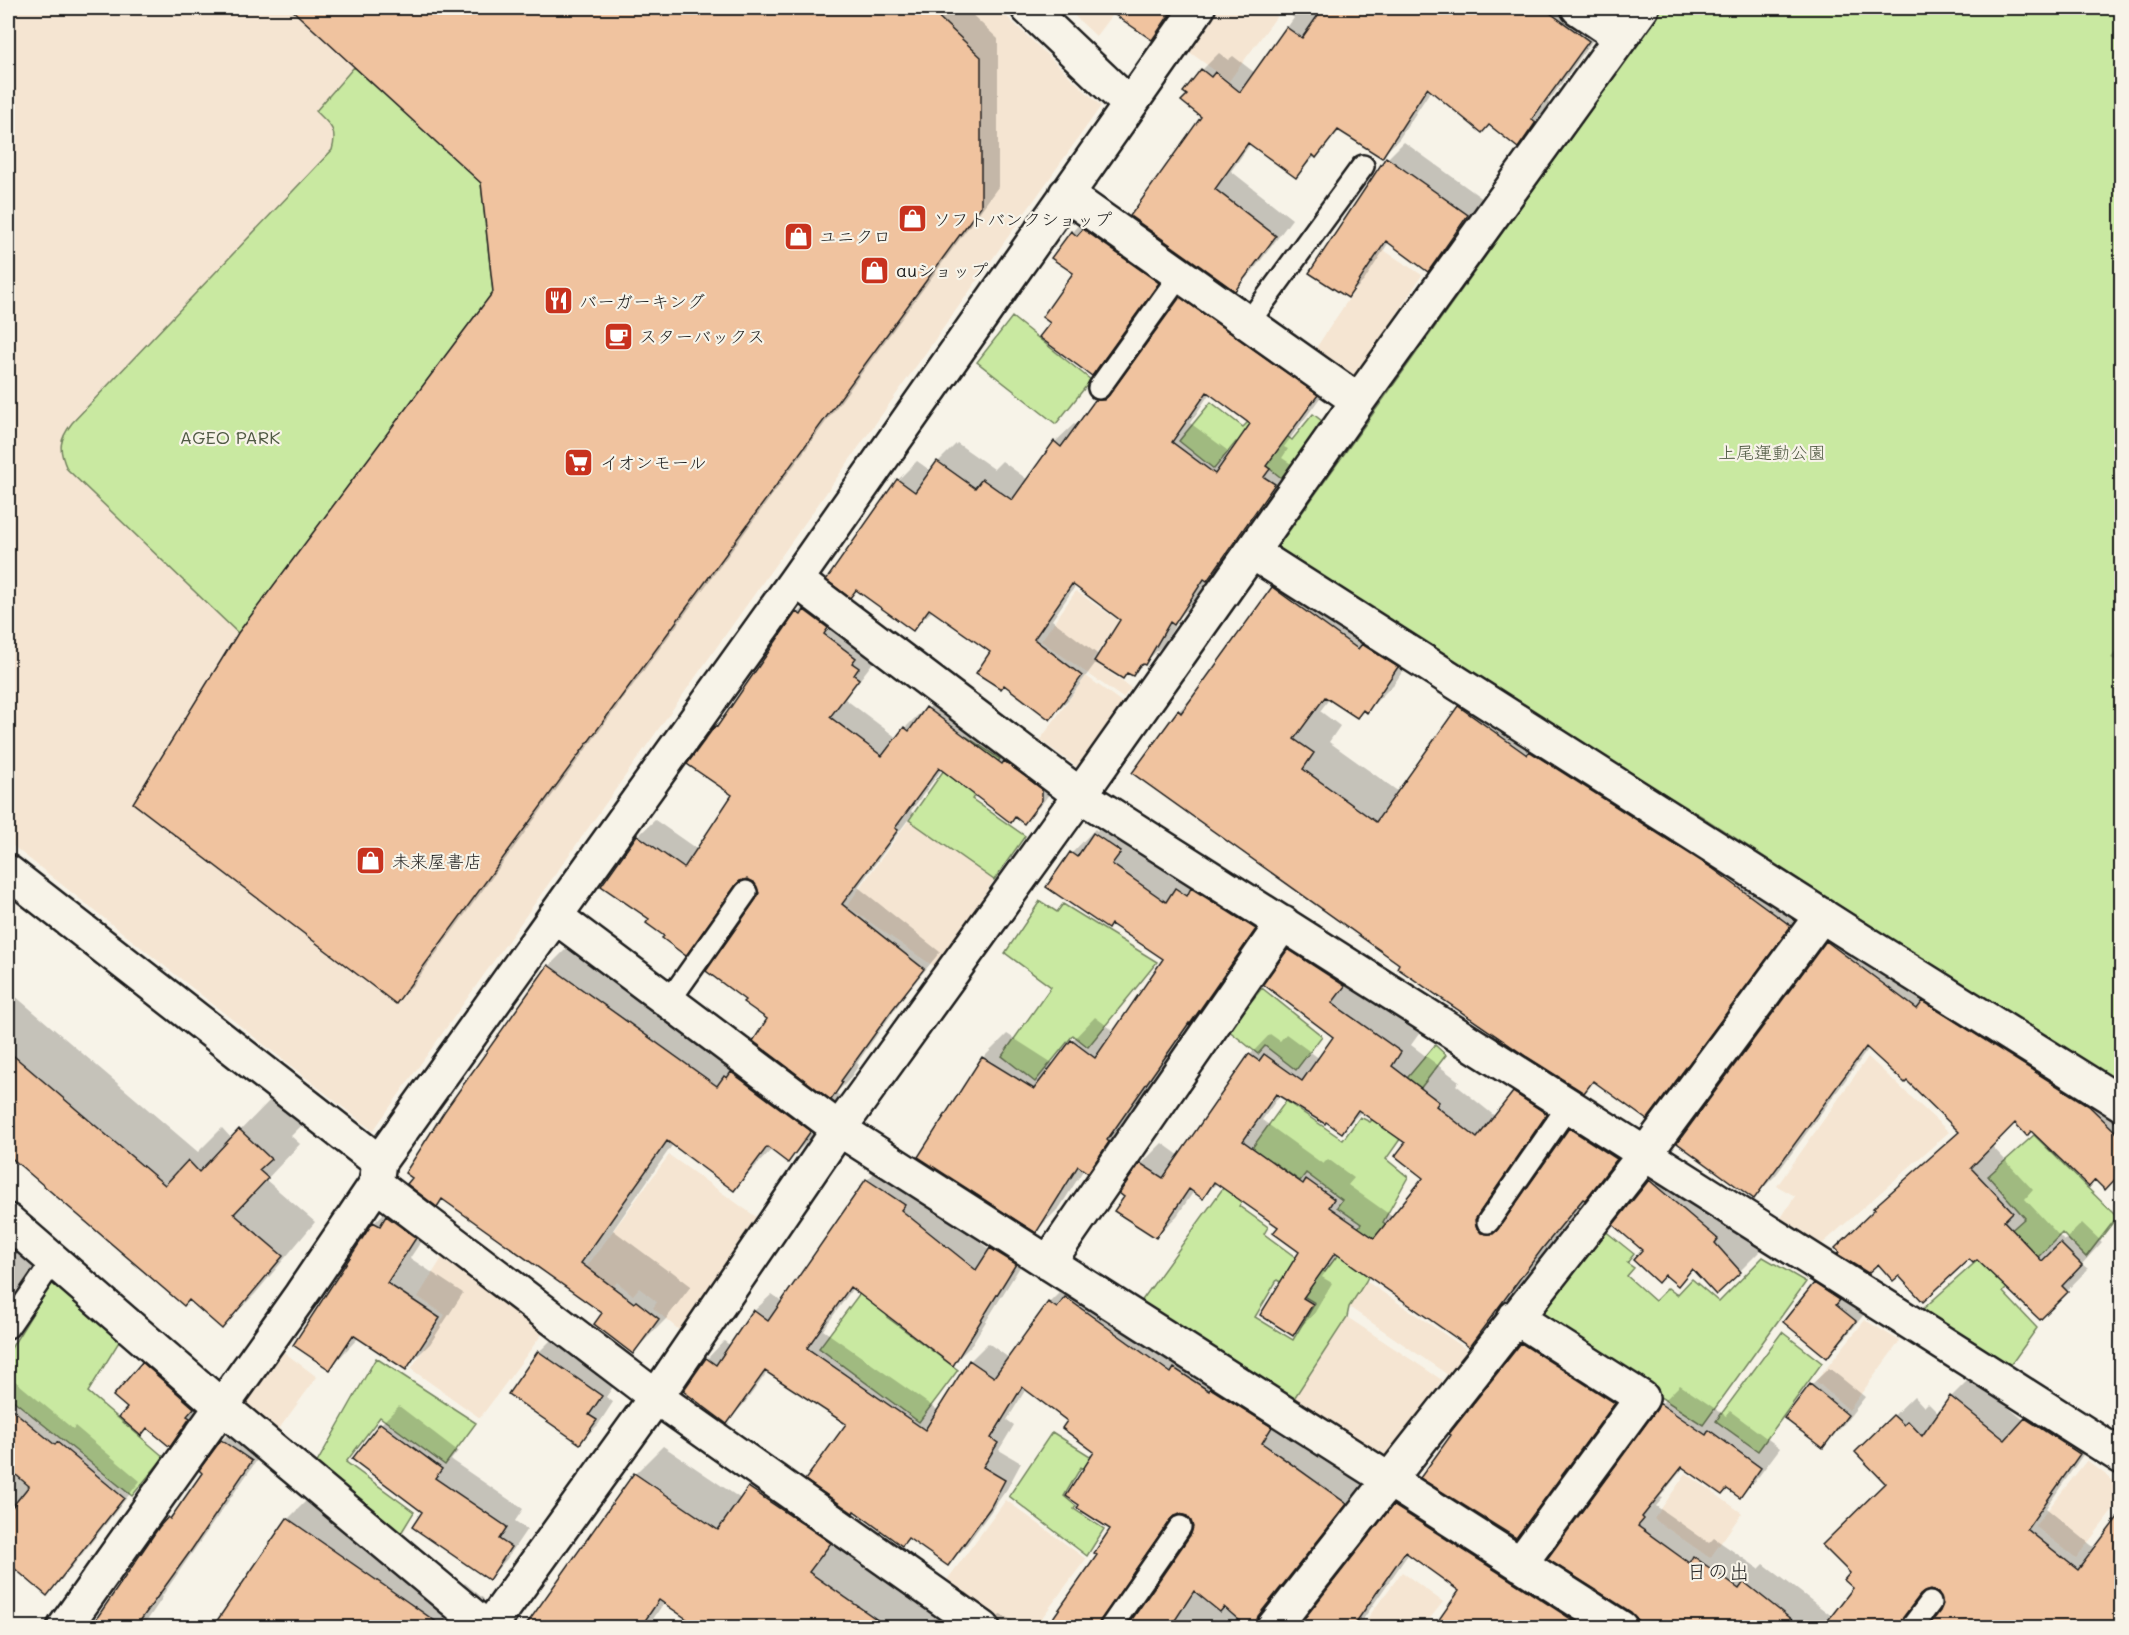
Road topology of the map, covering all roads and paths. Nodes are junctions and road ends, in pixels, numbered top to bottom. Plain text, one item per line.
1 (1028, 8) edge
2 (1198, 8) edge
3 (1578, 8) edge
4 (1642, 8) edge
5 (1621, 37) junction
6 (1129, 104) junction
7 (1363, 166) dead end
8 (1066, 194) junction
9 (1180, 275) junction
10 (1248, 323) junction
11 (1099, 388) dead end
12 (1358, 401) junction
13 (1252, 552) junction
14 (796, 580) junction
15 (1080, 795) junction
16 (8, 872) edge
17 (746, 892) dead end
18 (1822, 915) junction
19 (555, 916) junction
20 (1283, 923) junction
21 (669, 1001) junction
22 (2121, 1104) edge
23 (1569, 1105) junction
24 (839, 1129) junction
25 (1645, 1154) junction
26 (377, 1173) junction
27 (8, 1221) edge
28 (1488, 1222) dead end
29 (54, 1260) junction
30 (1048, 1263) junction
31 (1515, 1317) junction
32 (8, 1327) edge
33 (656, 1397) junction
34 (221, 1406) junction
35 (2121, 1457) edge
36 (1388, 1480) junction
37 (1180, 1527) dead end
38 (1520, 1564) junction
39 (1930, 1603) dead end
40 (64, 1628) edge
41 (488, 1628) edge
42 (983, 1628) edge
43 (1110, 1628) edge
44 (1273, 1628) edge
45 (1621, 1628) edge
46 (1911, 1628) edge

1 - 6 street
2 - 6 street
3 - 5 street
4 - 5 street
5 - 12 street
6 - 8 street
7 - 10 lane
8 - 9 street
8 - 14 street
9 - 10 street
9 - 11 lane
10 - 12 street
12 - 13 street
13 - 15 street
13 - 18 street
14 - 15 street
14 - 19 street
15 - 20 street
15 - 24 street
16 - 26 street
17 - 21 lane
18 - 22 street
18 - 25 street
19 - 21 street
19 - 26 street
20 - 23 street
20 - 30 street
21 - 24 street
23 - 25 street
23 - 28 lane
24 - 30 street
24 - 33 street
25 - 31 street
25 - 35 street
26 - 33 street
26 - 34 street
27 - 29 street
29 - 32 lane
29 - 34 street
30 - 36 street
31 - 36 street
31 - 38 street
33 - 41 street
33 - 42 street
34 - 40 street
34 - 41 street
36 - 38 street
36 - 44 street
37 - 43 lane
38 - 45 street
39 - 46 lane

